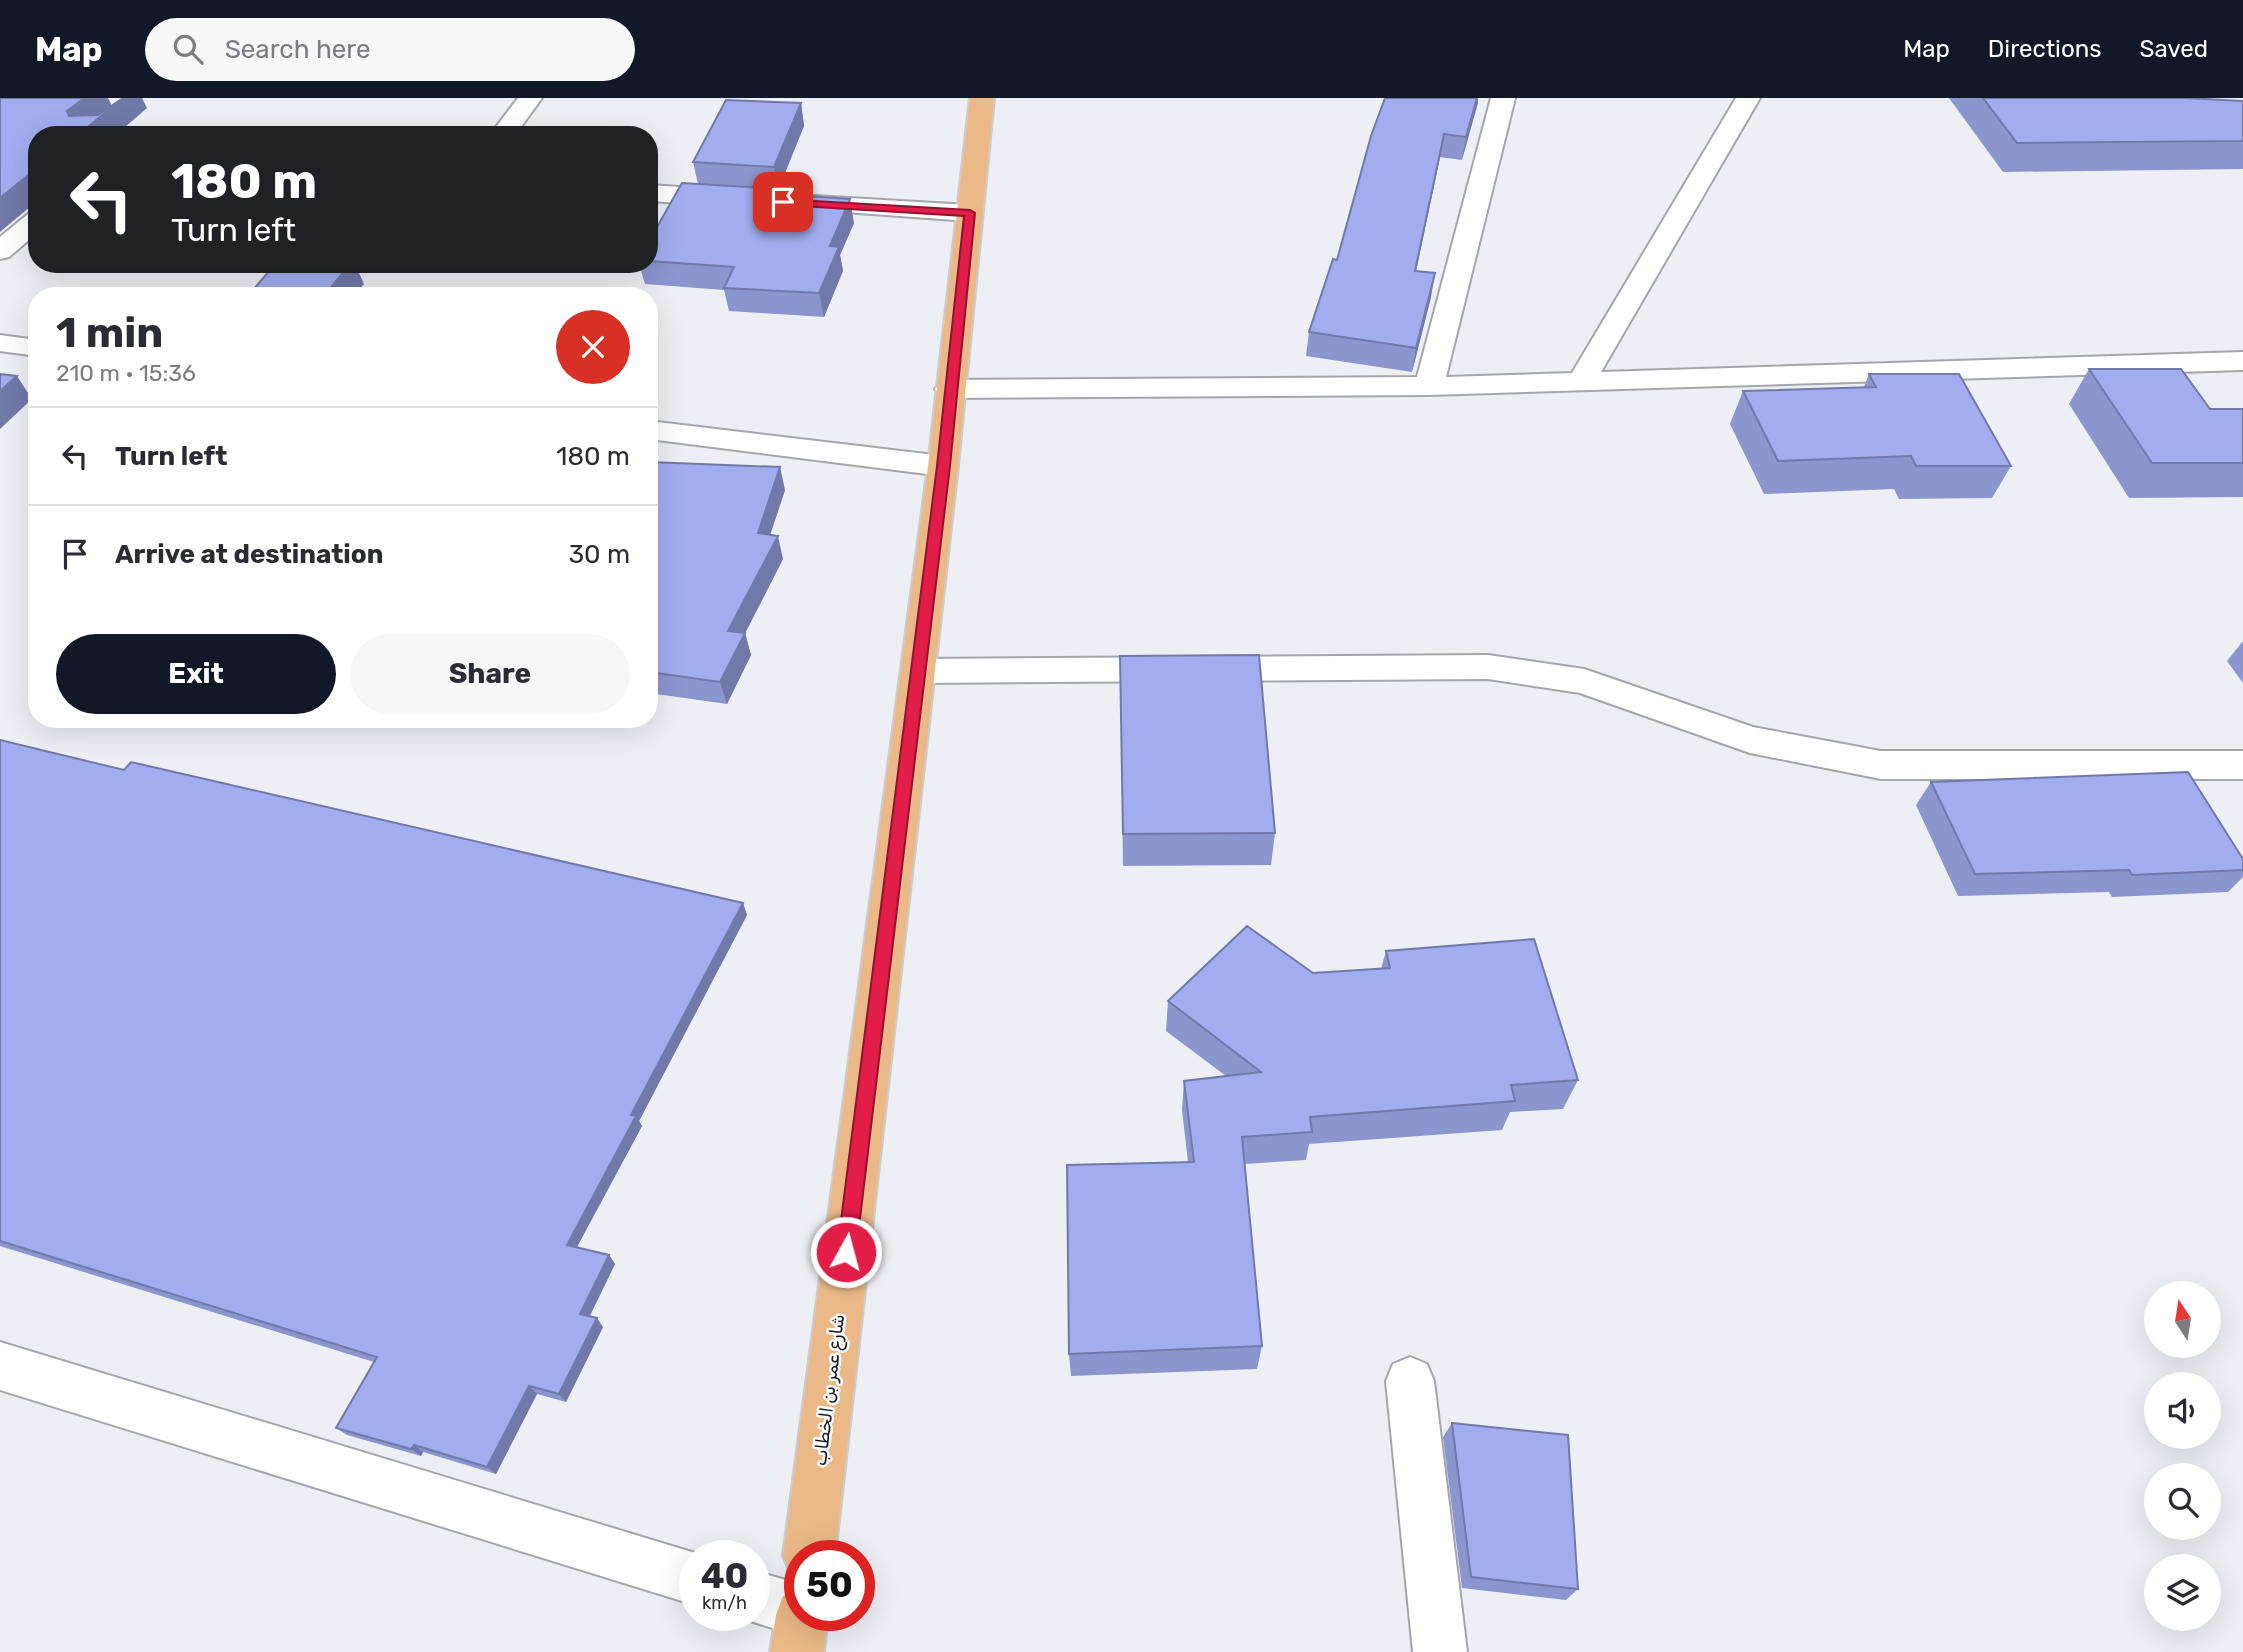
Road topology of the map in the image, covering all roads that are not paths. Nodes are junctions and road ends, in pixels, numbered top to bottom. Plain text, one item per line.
1 (530, 98) edge
2 (982, 98) edge
3 (1503, 98) edge
4 (1748, 98) edge
5 (509, 126) edge
6 (658, 194) edge
7 (747, 200) edge
8 (775, 201) edge
9 (970, 213) junction
10 (28, 227) edge
11 (0, 251) edge
12 (0, 342) edge
13 (28, 347) edge
14 (2243, 361) edge
15 (1581, 382) junction
16 (1429, 386) junction
17 (950, 389) junction
18 (658, 431) edge
19 (943, 466) junction
20 (918, 671) junction
21 (2243, 765) edge
22 (0, 1366) edge
23 (1410, 1381) dead end
24 (811, 1540) edge
25 (679, 1574) edge
26 (799, 1631) edge
27 (797, 1652) edge
28 (1440, 1652) edge

1 - 5 lane
2 - 9 main road, شارع عمر بن الخطاب
3 - 16 lane
4 - 15 lane
6 - 7 lane
8 - 9 lane
9 - 17 main road, شارع عمر بن الخطاب
10 - 11 lane
12 - 13 lane
14 - 15 lane
15 - 16 lane
16 - 17 lane
17 - 19 main road, شارع عمر بن الخطاب
18 - 19 lane
19 - 20 main road, شارع عمر بن الخطاب
20 - 21 lane
20 - 24 main road, شارع عمر بن الخطاب
22 - 25 lane
23 - 28 lane
26 - 27 main road

